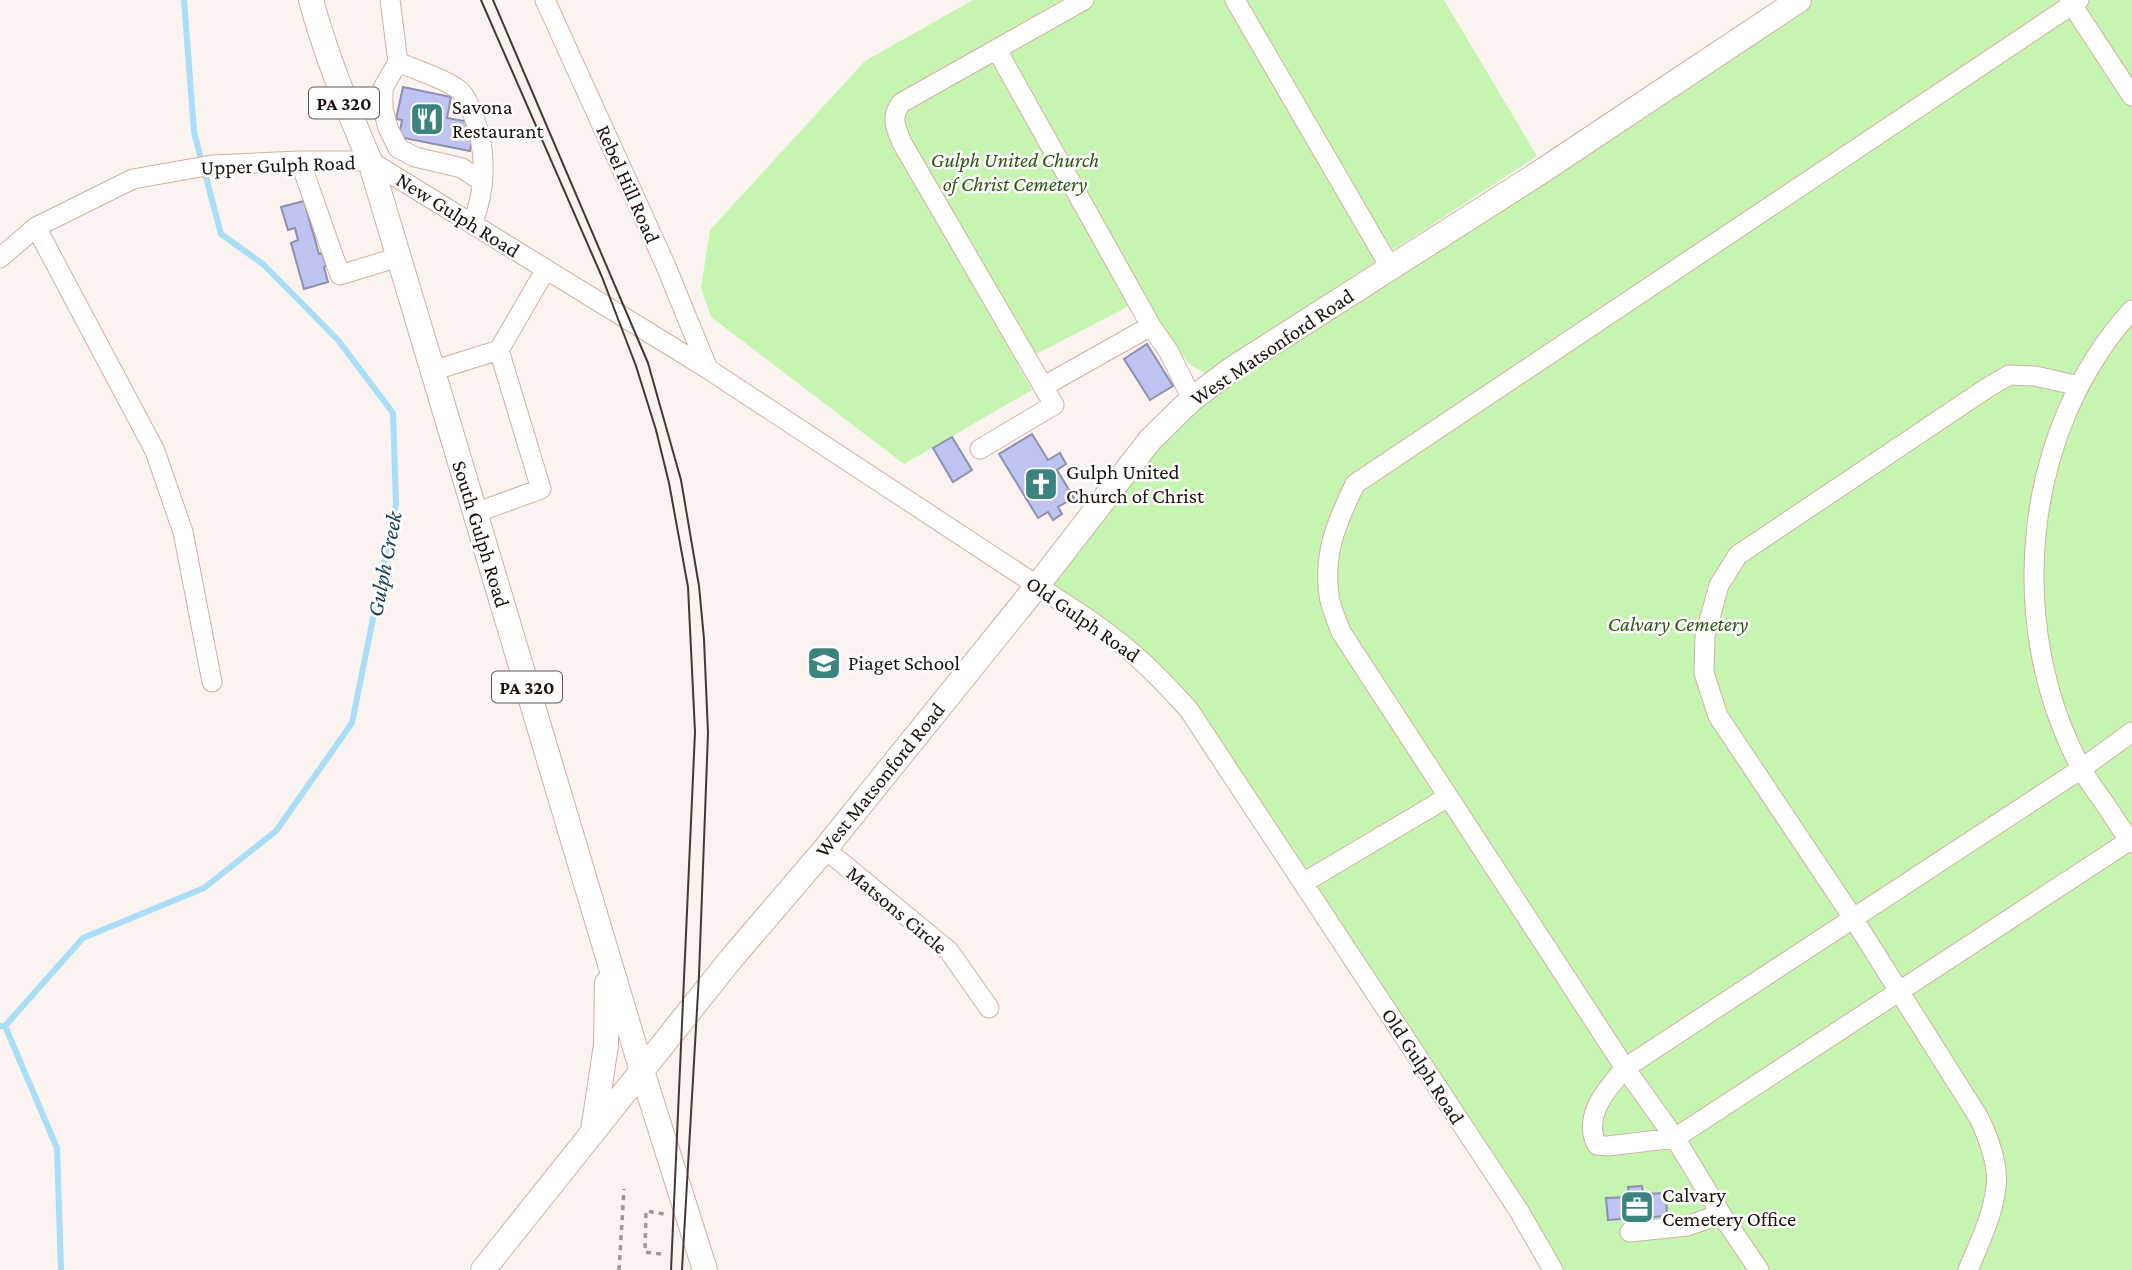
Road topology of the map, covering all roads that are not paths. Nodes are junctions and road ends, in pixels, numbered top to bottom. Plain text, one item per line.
1 (311, 0) edge
2 (390, 0) edge
3 (545, 0) edge
4 (1084, 0) edge
5 (1235, 0) edge
6 (1799, 0) edge
7 (2074, 2) edge
8 (996, 50) junction
9 (398, 62) junction
10 (2132, 96) edge
11 (300, 161) junction
12 (370, 161) junction
13 (481, 181) junction
14 (472, 224) junction
15 (36, 227) junction
16 (399, 257) junction
17 (0, 258) edge
18 (1390, 267) junction
19 (546, 269) junction
20 (2132, 310) edge
21 (1151, 326) junction
22 (499, 349) junction
23 (708, 369) junction
24 (432, 371) junction
25 (1044, 386) junction
26 (2080, 386) junction
27 (1192, 399) junction
28 (980, 449) dead end
29 (475, 513) junction
30 (1037, 586) junction
31 (212, 682) dead end
32 (2132, 732) edge
33 (2081, 769) junction
34 (1448, 797) junction
35 (2131, 841) edge
36 (825, 849) junction
37 (1303, 883) junction
38 (1853, 918) junction
39 (608, 957) junction
40 (1899, 990) junction
41 (989, 1008) dead end
42 (1625, 1068) junction
43 (642, 1070) junction
44 (593, 1131) junction
45 (1675, 1138) junction
46 (1721, 1214) junction
47 (1630, 1232) dead end
48 (483, 1270) edge
49 (705, 1270) edge
50 (1553, 1270) edge
51 (1759, 1270) edge
52 (1968, 1270) edge

1 - 12 main road, South Gulph Road / PA 320
2 - 9 street
3 - 23 street, Rebel Hill Road
4 - 8 street
5 - 18 street
6 - 18 main road, West Matsonford Road
7 - 10 street
7 - 34 street
8 - 21 street
8 - 25 street
9 - 13 street
9 - 13 street
11 - 12 street, Upper Gulph Road
11 - 15 street, Upper Gulph Road
11 - 16 street
12 - 14 street, New Gulph Road
12 - 16 main road, South Gulph Road / PA 320
13 - 14 street
14 - 19 street, New Gulph Road
15 - 17 street, Upper Gulph Road
15 - 31 street
16 - 24 main road, South Gulph Road / PA 320
18 - 27 main road, West Matsonford Road
19 - 22 street
19 - 23 street, Old Gulph Road
20 - 26 street
21 - 25 street
21 - 27 street
22 - 24 street
22 - 29 street
23 - 30 street, Old Gulph Road
24 - 29 main road, South Gulph Road / PA 320
25 - 28 street
26 - 33 street
26 - 38 street
27 - 30 main road, West Matsonford Road
29 - 39 main road, South Gulph Road / PA 320
30 - 36 main road, West Matsonford Road
30 - 37 street, Old Gulph Road
32 - 33 street
33 - 35 street
33 - 38 street
34 - 37 street
34 - 42 street
35 - 40 street
36 - 41 street, Matsons Circle
36 - 43 main road, West Matsonford Road
37 - 50 street, Old Gulph Road
38 - 40 street
38 - 42 street
39 - 43 main road, South Gulph Road / PA 320
39 - 44 main road
40 - 45 street
40 - 52 street
42 - 45 street
42 - 45 street
43 - 44 main road, West Matsonford Road
43 - 49 main road, PA 320
44 - 48 main road, West Matsonford Road
45 - 46 street
46 - 47 street
46 - 51 street

